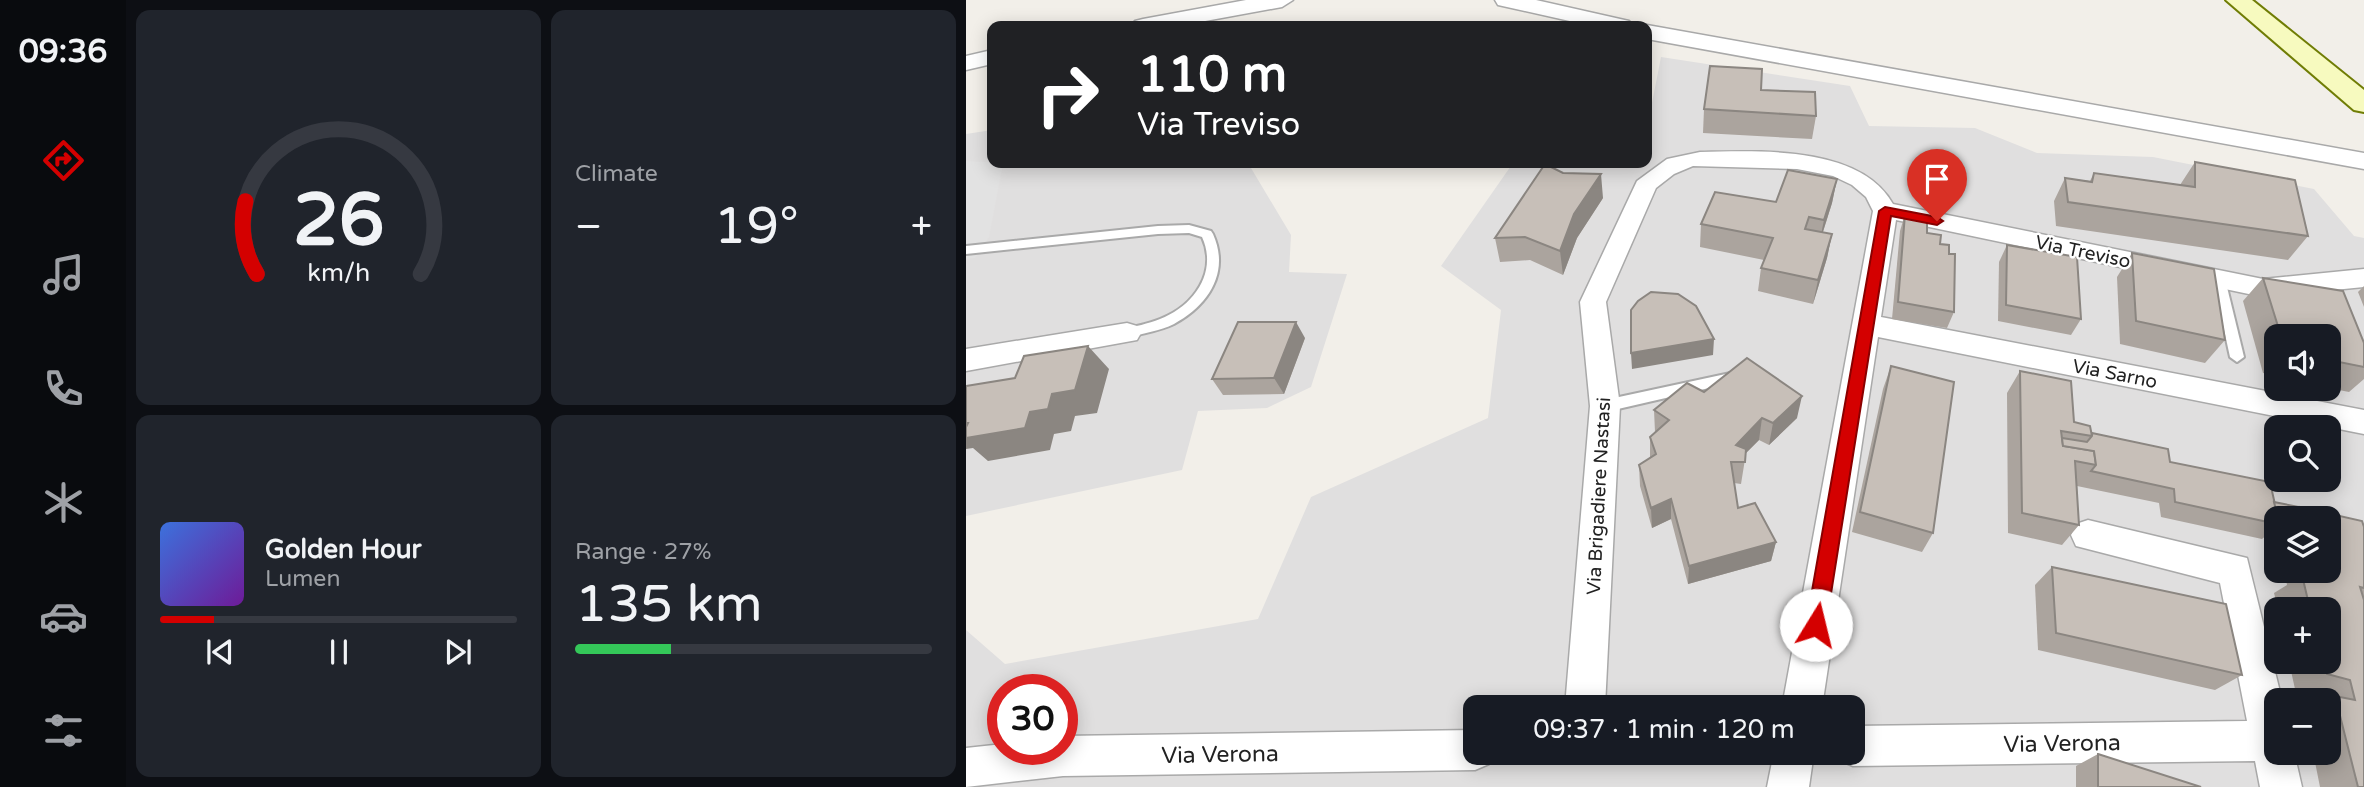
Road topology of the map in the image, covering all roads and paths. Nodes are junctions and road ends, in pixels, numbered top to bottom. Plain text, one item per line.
1 (1282, 0) edge
2 (1506, 0) edge
3 (2238, 0) edge
4 (1170, 21) edge
5 (1599, 21) edge
6 (1652, 33) edge
7 (987, 58) edge
8 (966, 63) edge
9 (2364, 104) edge
10 (2364, 161) edge
11 (1885, 211) junction
12 (966, 250) edge
13 (2364, 278) edge
14 (2219, 279) junction
15 (1867, 324) junction
16 (1127, 333) joint
17 (2237, 357) dead end
18 (966, 360) edge
19 (1737, 376) edge
20 (1605, 406) junction
21 (2364, 422) edge
22 (2088, 535) dead end
23 (1586, 695) edge
24 (1804, 695) edge
25 (2264, 712) edge
26 (2264, 741) edge
27 (1865, 746) edge
28 (1463, 750) edge
29 (1792, 765) edge
30 (2276, 765) edge
31 (966, 769) edge
32 (1788, 787) edge
33 (2281, 787) edge

1 - 4 street
2 - 5 street
3 - 9 main road
6 - 10 street
7 - 8 street
11 - 14 street, Via Treviso
11 - 15 street
11 - 20 street, Via Brigadiere Nastasi
12 - 16 lane
13 - 14 street, Via Treviso
14 - 17 lane
15 - 21 street, Via Sarno
15 - 24 street
16 - 18 street
19 - 20 lane
20 - 23 street, Via Brigadiere Nastasi
22 - 25 street
26 - 27 street, Via Verona
28 - 31 street, Via Verona
29 - 32 street
30 - 33 street

